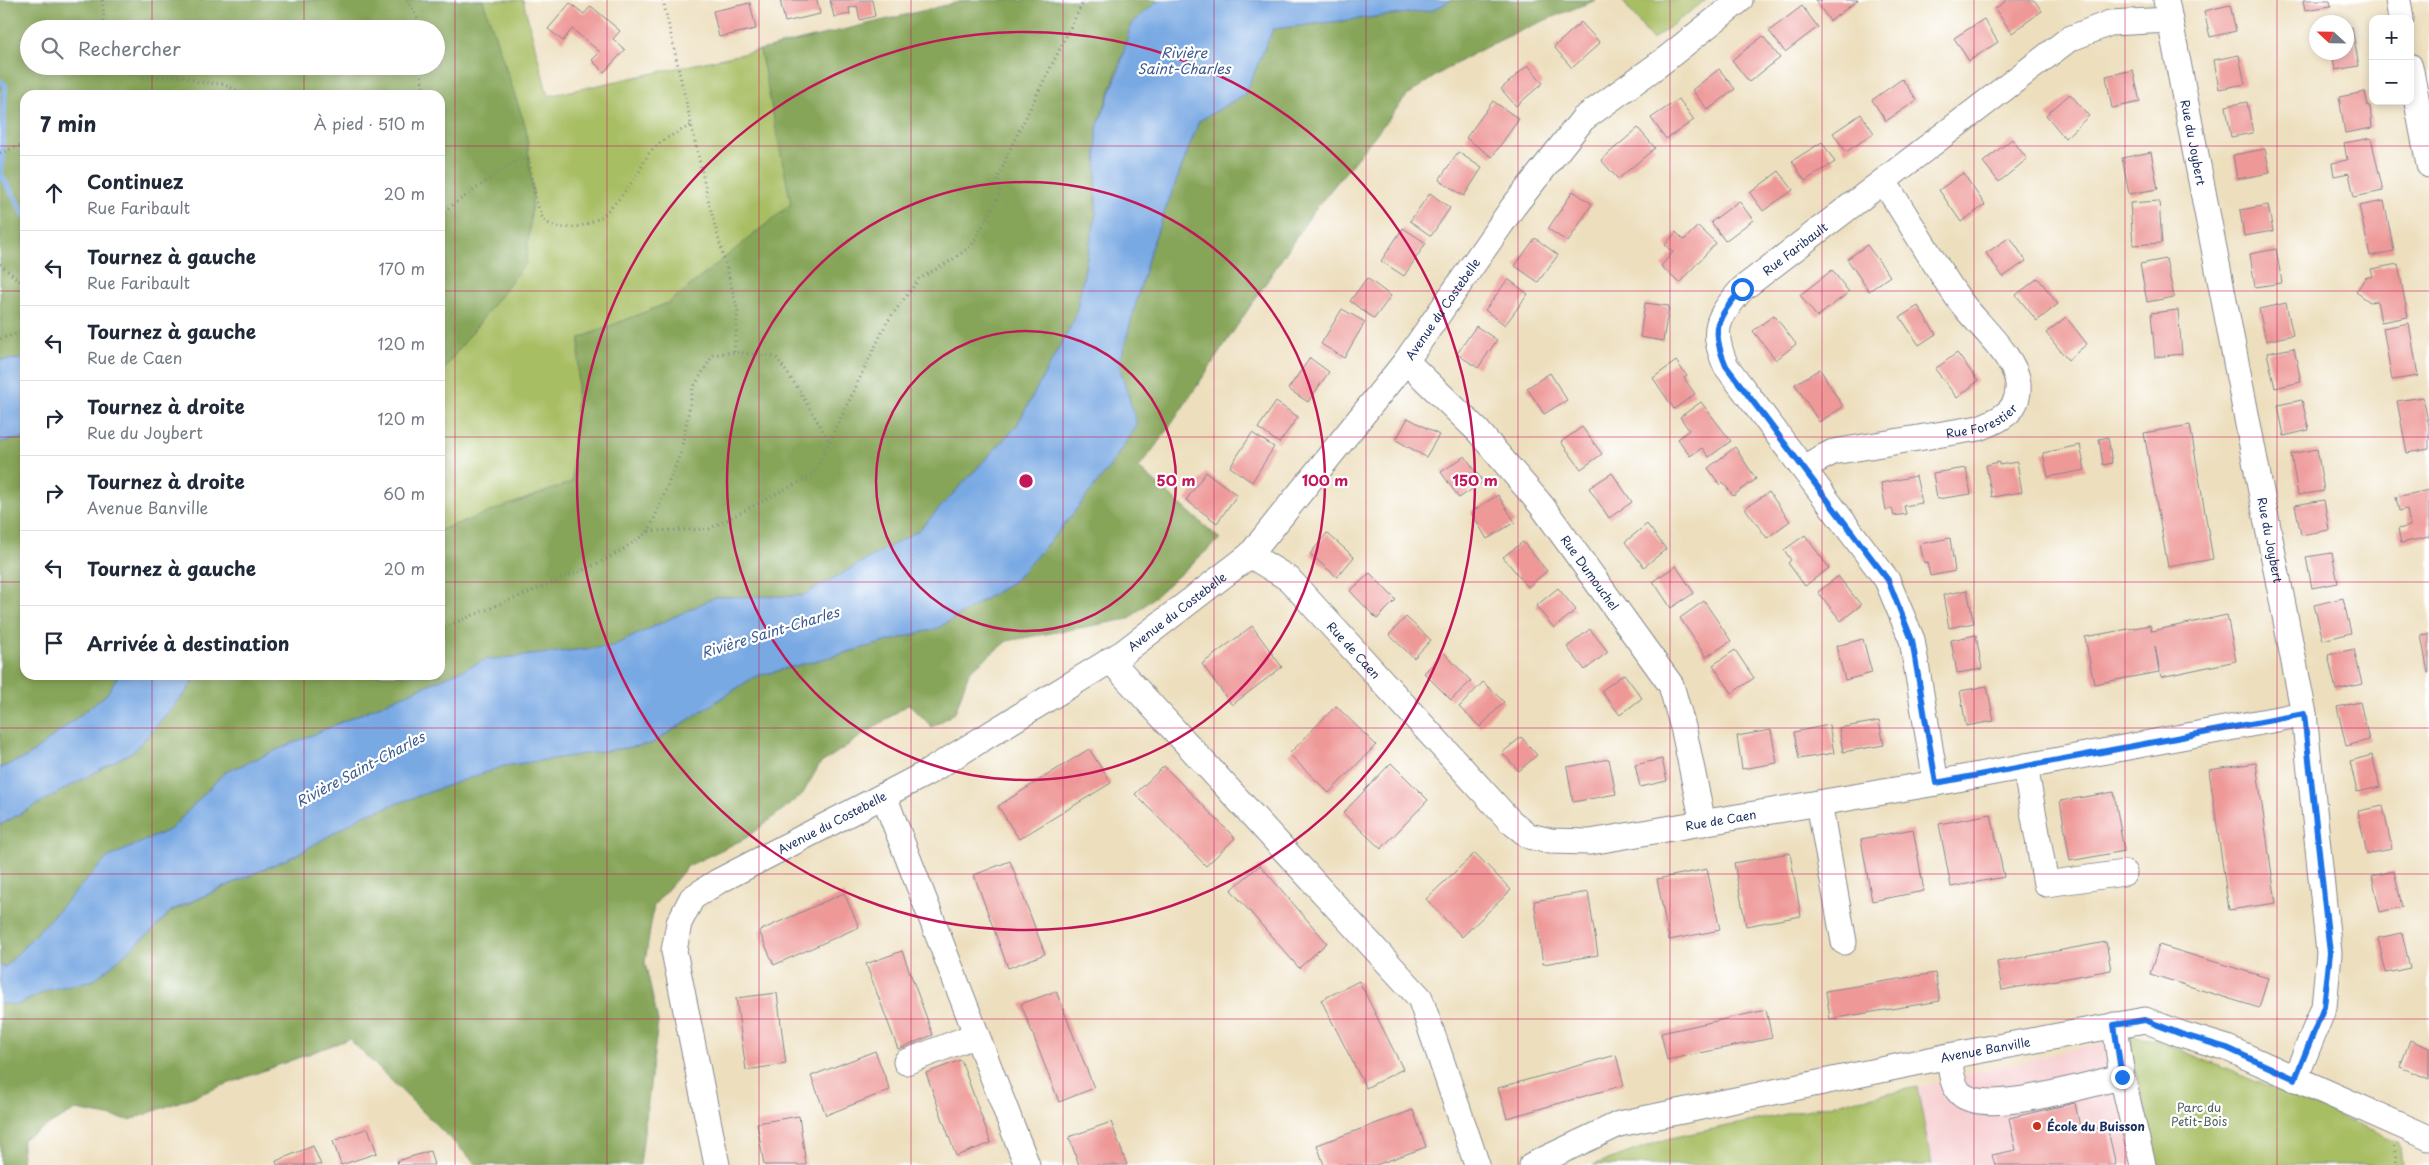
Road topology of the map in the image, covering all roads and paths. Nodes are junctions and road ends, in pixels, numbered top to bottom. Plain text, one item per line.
1 (102, 0) edge
2 (407, 0) edge
3 (662, 0) edge
4 (1084, 0) edge
5 (1740, 0) edge
6 (2398, 0) edge
7 (2168, 10) edge
8 (2400, 15) edge
9 (104, 20) edge
10 (418, 20) edge
11 (138, 75) edge
12 (421, 75) edge
13 (2414, 87) edge
14 (236, 90) edge
15 (423, 90) edge
16 (692, 126) junction
17 (20, 146) edge
18 (0, 153) edge
19 (2429, 165) edge
20 (1884, 182) junction
21 (445, 210) edge
22 (0, 264) edge
23 (20, 282) edge
24 (20, 333) edge
25 (0, 339) edge
26 (734, 352) junction
27 (1406, 361) junction
28 (829, 442) junction
29 (1804, 467) junction
30 (649, 531) junction
31 (1250, 555) junction
32 (445, 627) edge
33 (1110, 660) junction
34 (2304, 714) junction
35 (2025, 766) junction
36 (1936, 783) junction
37 (884, 796) junction
38 (1819, 803) junction
39 (1703, 823) junction
40 (2124, 873) dead end
41 (1844, 942) dead end
42 (2114, 1025) junction
43 (976, 1035) junction
44 (1949, 1056) junction
45 (906, 1062) dead end
46 (2122, 1077) junction
47 (2295, 1079) junction
48 (2429, 1138) edge
49 (717, 1165) edge
50 (1026, 1165) edge
51 (1477, 1165) edge
52 (1532, 1165) edge
53 (2143, 1165) edge

1 - 9 path
2 - 10 path
3 - 16 path
4 - 28 path
5 - 27 street, Avenue du Costebelle
6 - 8 street
7 - 20 street, Rue Faribault
7 - 34 street, Rue du Joybert
11 - 14 path
12 - 15 path
13 - 19 street
16 - 21 path
16 - 26 path
17 - 18 path
20 - 29 street, Rue Faribault
20 - 29 street, Rue Forestier
22 - 23 path
24 - 25 path
26 - 28 path
26 - 30 path
27 - 31 street, Avenue du Costebelle
27 - 39 street, Rue Dumouchel
28 - 30 path
29 - 36 street, Rue Faribault
30 - 32 path
31 - 33 street, Avenue du Costebelle
31 - 39 street, Rue de Caen
33 - 37 street, Avenue du Costebelle
33 - 51 street
34 - 35 street, Rue de Caen
34 - 47 street, Rue du Joybert
35 - 36 street, Rue de Caen
35 - 40 street
36 - 38 street, Rue de Caen
37 - 43 street
37 - 49 street, Avenue du Costebelle
38 - 39 street, Rue de Caen
38 - 41 street
42 - 44 street, Avenue Banville
42 - 46 street
42 - 47 street, Avenue Banville
43 - 45 street
43 - 50 street
44 - 46 street
44 - 52 street, Avenue Banville
46 - 53 street
47 - 48 street, Avenue Banville

